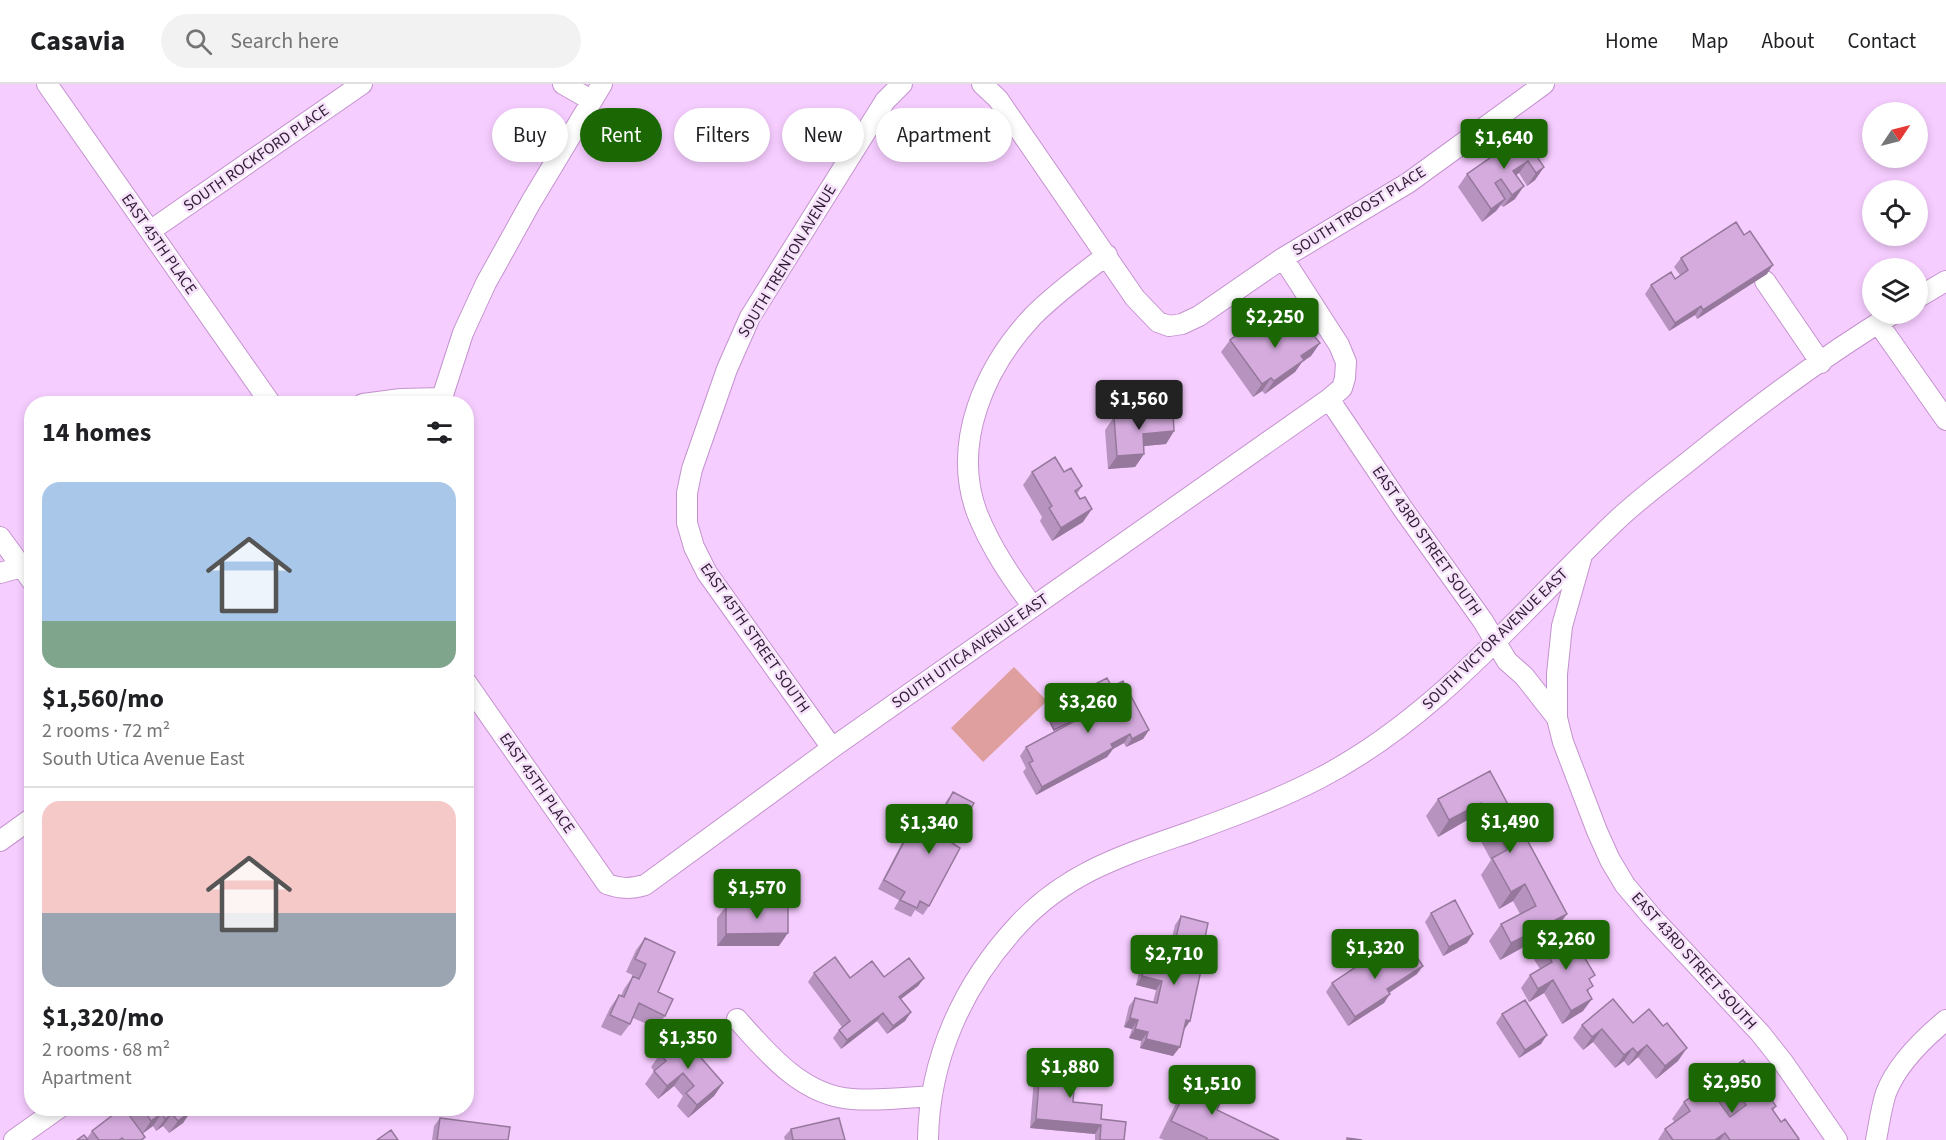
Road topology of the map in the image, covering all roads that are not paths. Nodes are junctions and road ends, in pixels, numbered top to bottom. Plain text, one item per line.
1 (47, 84) edge
2 (362, 84) edge
3 (563, 84) edge
4 (902, 84) edge
5 (982, 84) edge
6 (1544, 84) edge
7 (597, 92) edge
8 (150, 231) junction
9 (1107, 255) junction
10 (1283, 258) junction
11 (1765, 281) edge
12 (1946, 281) edge
13 (1928, 292) edge
14 (1876, 324) edge
15 (1889, 324) edge
16 (1821, 363) junction
17 (265, 396) edge
18 (443, 396) edge
19 (1329, 399) junction
20 (1946, 420) edge
21 (687, 523) joint
22 (0, 537) edge
23 (1582, 555) junction
24 (24, 566) edge
25 (24, 571) edge
26 (0, 573) edge
27 (1033, 607) junction
28 (1496, 642) junction
29 (474, 693) edge
30 (1557, 718) junction
31 (832, 748) junction
32 (24, 824) edge
33 (0, 840) edge
34 (607, 884) joint
35 (737, 1019) dead end
36 (1946, 1020) edge
37 (931, 1096) junction
38 (48, 1116) edge
39 (14, 1140) edge
40 (928, 1140) edge
41 (1837, 1140) edge
42 (1876, 1140) edge

1 - 8 street, EAST 45TH PLACE
2 - 8 street, SOUTH ROCKFORD PLACE
3 - 7 street
4 - 21 street, SOUTH TRENTON AVENUE
5 - 9 street
6 - 10 street, SOUTH TROOST PLACE
7 - 18 street
8 - 17 street, EAST 45TH PLACE
9 - 10 street, SOUTH TROOST PLACE
9 - 27 street
10 - 19 street
11 - 16 street
12 - 13 street
14 - 16 street, SOUTH VICTOR AVENUE EAST
15 - 20 street
16 - 23 street, SOUTH VICTOR AVENUE EAST
19 - 27 street, SOUTH UTICA AVENUE EAST
19 - 28 street, EAST 43RD STREET SOUTH
21 - 31 street, EAST 45TH STREET SOUTH
22 - 24 street
23 - 28 street, SOUTH VICTOR AVENUE EAST
23 - 30 street
25 - 26 street
27 - 31 street, SOUTH UTICA AVENUE EAST
28 - 30 street, EAST 43RD STREET SOUTH
28 - 37 street, SOUTH VICTOR AVENUE EAST
29 - 34 street, EAST 45TH PLACE
30 - 41 street, EAST 43RD STREET SOUTH
31 - 34 street, SOUTH UTICA AVENUE EAST
32 - 33 street
35 - 37 street
36 - 42 street
37 - 40 street, SOUTH VICTOR AVENUE EAST
38 - 39 street

